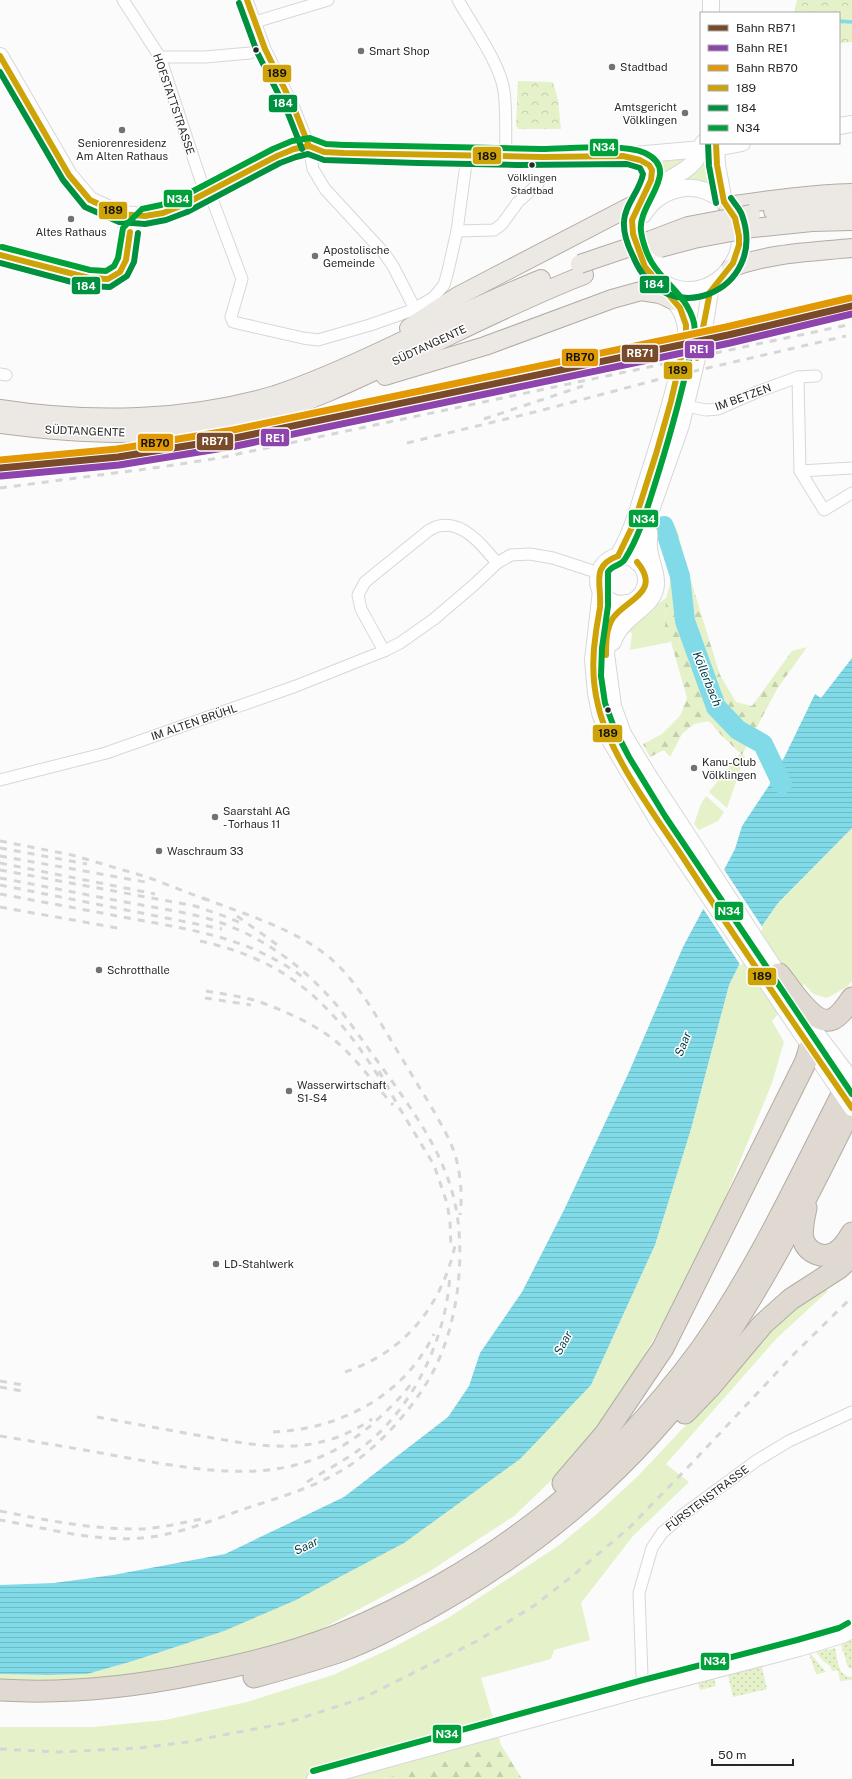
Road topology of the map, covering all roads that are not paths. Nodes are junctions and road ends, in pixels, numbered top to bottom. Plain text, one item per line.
1 (123, 0) edge
2 (246, 0) edge
3 (328, 0) edge
4 (458, 0) edge
5 (711, 0) edge
6 (711, 12) edge
7 (255, 22) junction
8 (250, 53) dead end
9 (0, 56) edge
10 (160, 57) junction
11 (852, 124) edge
12 (840, 126) edge
13 (731, 144) edge
14 (309, 146) junction
15 (709, 146) edge
16 (467, 156) junction
17 (506, 156) junction
18 (623, 156) junction
19 (538, 184) dead end
20 (207, 192) junction
21 (852, 193) edge
22 (639, 202) junction
23 (726, 204) junction
24 (852, 210) edge
25 (120, 214) junction
26 (144, 216) junction
27 (752, 221) junction
28 (852, 221) edge
29 (457, 231) junction
30 (130, 232) junction
31 (638, 248) junction
32 (852, 248) edge
33 (0, 255) edge
34 (52, 268) joint
35 (731, 268) junction
36 (582, 269) junction
37 (650, 272) junction
38 (714, 284) junction
39 (675, 301) junction
40 (415, 309) junction
41 (357, 362) junction
42 (816, 376) dead end
43 (798, 377) junction
44 (344, 386) junction
45 (686, 406) junction
46 (252, 408) junction
47 (0, 409) edge
48 (0, 424) edge
49 (852, 468) edge
50 (800, 471) junction
51 (852, 493) edge
52 (646, 523) junction
53 (618, 556) junction
54 (637, 562) junction
55 (497, 563) junction
56 (599, 572) junction
57 (601, 591) junction
58 (626, 603) junction
59 (384, 651) junction
60 (607, 661) junction
61 (0, 780) edge
62 (779, 974) joint
63 (852, 998) edge
64 (794, 1006) junction
65 (810, 1047) junction
66 (846, 1078) edge
67 (852, 1108) edge
68 (812, 1185) junction
69 (852, 1233) edge
70 (852, 1256) edge
71 (852, 1412) edge
72 (604, 1482) junction
73 (474, 1564) junction
74 (852, 1630) edge
75 (220, 1677) junction
76 (645, 1688) junction
77 (0, 1690) edge
78 (0, 1704) edge
79 (315, 1779) edge

1 - 10 street, HOFSTATTSTRASSE
2 - 7 street
3 - 7 street
4 - 17 street
5 - 6 main road
7 - 14 street
8 - 10 street
9 - 25 main road
10 - 20 street, HOFSTATTSTRASSE
11 - 12 main road
13 - 15 main road
14 - 16 main road
14 - 20 main road
14 - 40 street
15 - 18 main road
15 - 22 main road
15 - 23 main road
16 - 17 main road
16 - 29 street
17 - 18 main road
18 - 22 main road
19 - 29 street
20 - 26 main road
20 - 40 street, HOFSTATTSTRASSE
21 - 23 main road
22 - 31 main road
22 - 41 main road
23 - 31 main road
23 - 35 main road
24 - 27 main road, SÜDTANGENTE
25 - 26 main road
25 - 30 main road
26 - 30 street
27 - 28 main road, SÜDTANGENTE
27 - 36 main road, SÜDTANGENTE, bridge
29 - 40 street
30 - 34 street
31 - 37 main road
32 - 35 main road
33 - 34 main road
35 - 38 main road
36 - 41 main road, SÜDTANGENTE
36 - 44 main road, SÜDTANGENTE
37 - 38 main road
37 - 39 main road
38 - 45 main road
39 - 44 main road
39 - 53 main road
41 - 46 main road, SÜDTANGENTE
42 - 43 street, IM BETZEN
43 - 45 street, IM BETZEN
43 - 50 street
44 - 46 main road, SÜDTANGENTE
45 - 52 main road
46 - 47 main road, SÜDTANGENTE
46 - 48 main road, SÜDTANGENTE
49 - 50 street
50 - 51 street
52 - 54 main road
52 - 60 main road
53 - 54 main road
53 - 56 main road
54 - 58 main road
55 - 56 street, IM ALTEN BRÜHL
55 - 59 street, IM ALTEN BRÜHL
55 - 59 street
56 - 57 main road
57 - 58 main road
57 - 64 main road
58 - 60 main road
59 - 61 street, IM ALTEN BRÜHL
60 - 62 main road
62 - 64 highway
63 - 64 highway
64 - 65 main road
64 - 66 main road
65 - 66 main road
65 - 73 highway
66 - 67 main road, bridge
66 - 73 highway
67 - 68 highway
68 - 69 highway
68 - 72 highway
70 - 72 highway
71 - 76 street, FÜRSTENSTRASSE
72 - 75 highway
73 - 75 highway
74 - 76 main road
75 - 77 highway
75 - 78 highway
76 - 79 main road

